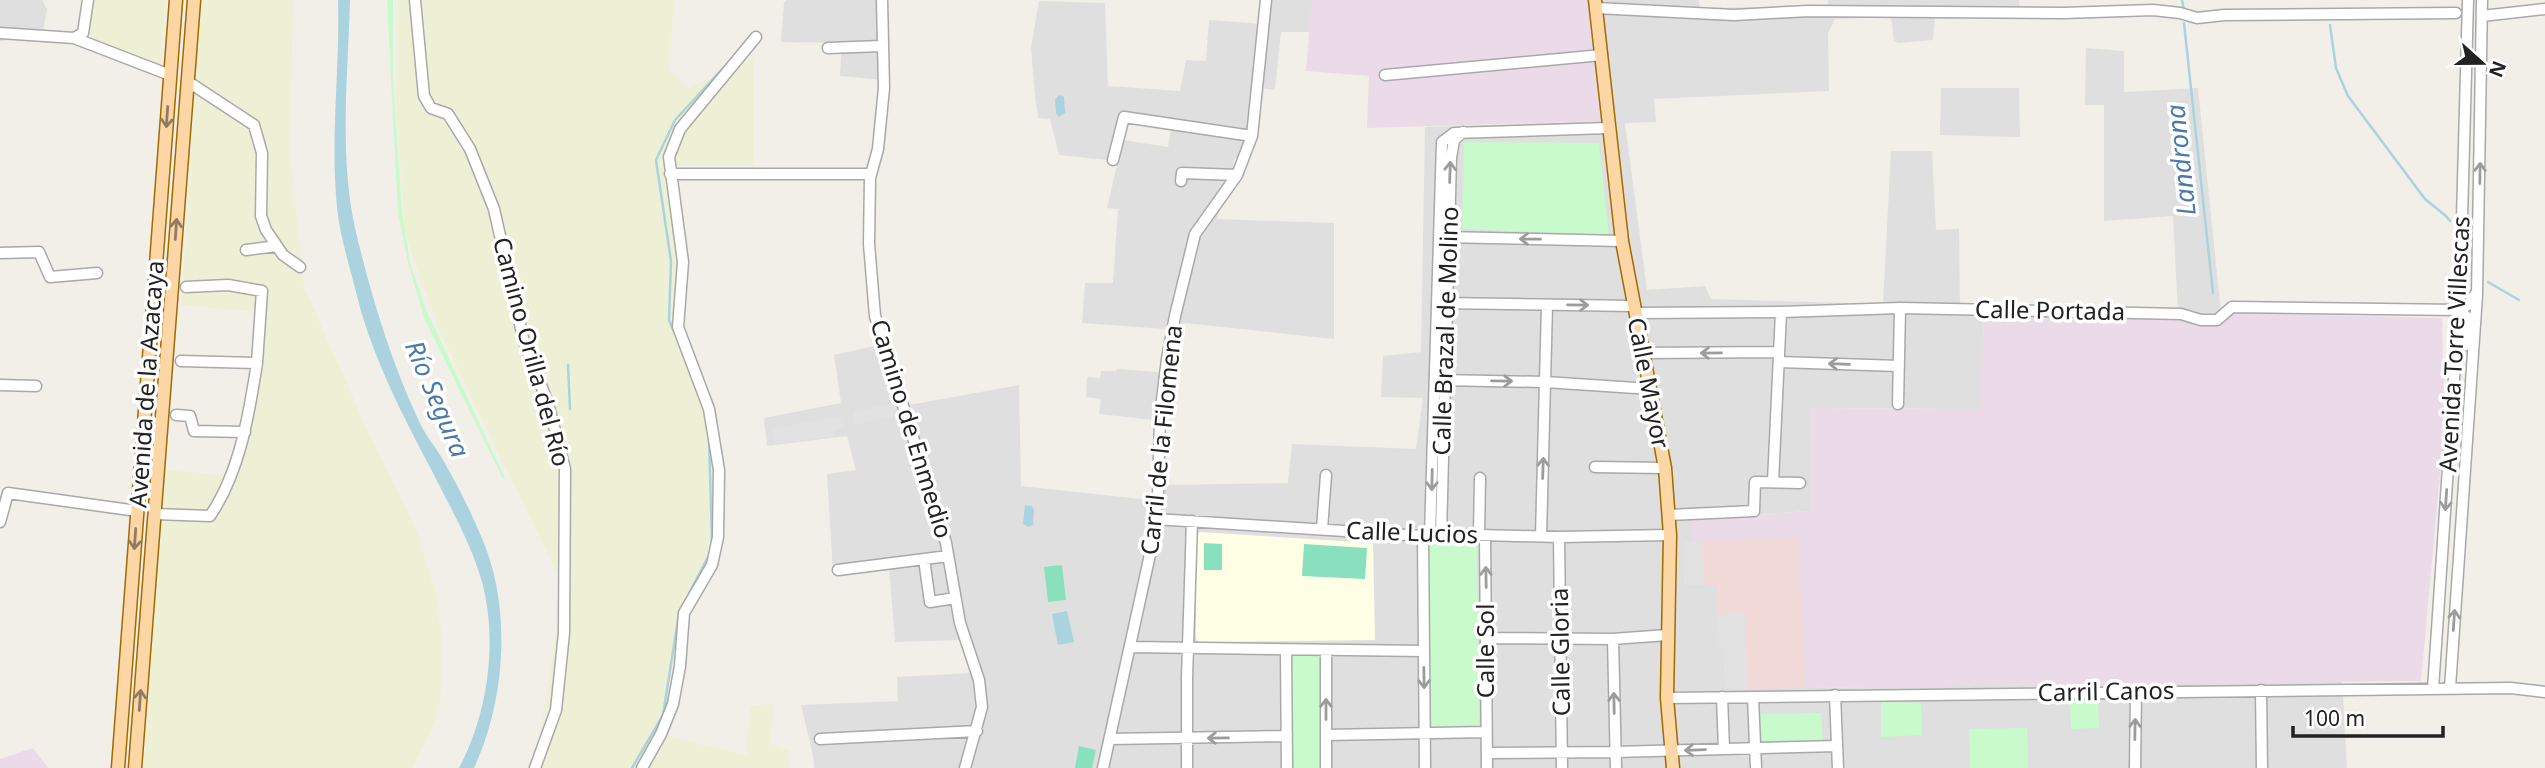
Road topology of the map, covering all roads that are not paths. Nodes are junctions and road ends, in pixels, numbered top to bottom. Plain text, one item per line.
1 (88, 0) edge
2 (176, 0) edge
3 (194, 0) edge
4 (415, 0) edge
5 (881, 0) edge
6 (1266, 0) edge
7 (2468, 0) edge
8 (2482, 0) edge
9 (1596, 4) edge
10 (1835, 6) edge
11 (1893, 6) edge
12 (1950, 6) edge
13 (2009, 6) edge
14 (2545, 9) edge
15 (2456, 13) dead end
16 (2482, 16) junction
17 (0, 33) edge
18 (756, 37) dead end
19 (74, 38) junction
20 (883, 46) junction
21 (828, 48) dead end
22 (1602, 55) junction
23 (170, 75) junction
24 (1385, 75) dead end
25 (187, 81) junction
26 (1608, 128) junction
27 (1252, 136) junction
28 (1113, 160) dead end
29 (670, 174) junction
30 (871, 174) junction
31 (1237, 175) junction
32 (1181, 181) dead end
33 (1443, 237) junction
34 (1622, 241) junction
35 (277, 246) junction
36 (246, 250) dead end
37 (0, 253) edge
38 (300, 267) dead end
39 (97, 273) dead end
40 (186, 287) dead end
41 (2477, 292) junction
42 (1441, 303) junction
43 (1547, 305) junction
44 (1900, 309) junction
45 (1634, 310) junction
46 (2459, 310) junction
47 (1781, 312) junction
48 (1642, 353) junction
49 (1779, 357) junction
50 (181, 361) dead end
51 (257, 363) junction
52 (1899, 366) junction
53 (1439, 380) junction
54 (1545, 382) junction
55 (0, 385) edge
56 (36, 386) dead end
57 (1651, 389) junction
58 (2470, 396) junction
59 (1898, 404) dead end
60 (176, 415) dead end
61 (245, 432) junction
62 (1595, 467) dead end
63 (1665, 468) junction
64 (1326, 475) dead end
65 (1480, 478) dead end
66 (1773, 482) junction
67 (1800, 482) dead end
68 (137, 511) junction
69 (155, 514) junction
70 (1669, 516) junction
71 (1154, 519) junction
72 (1192, 520) junction
73 (0, 522) edge
74 (1322, 529) junction
75 (1431, 535) junction
76 (1482, 535) junction
77 (1670, 535) junction
78 (1541, 536) junction
79 (1559, 537) junction
80 (948, 556) junction
81 (924, 559) junction
82 (838, 570) dead end
83 (955, 598) junction
84 (1667, 635) junction
85 (1487, 638) junction
86 (1560, 639) junction
87 (1613, 639) junction
88 (1131, 647) junction
89 (1188, 649) junction
90 (1286, 650) junction
91 (1326, 650) junction
92 (1424, 651) junction
93 (2433, 688) junction
94 (2450, 688) junction
95 (2261, 690) junction
96 (2136, 691) junction
97 (2545, 692) edge
98 (1835, 695) junction
99 (1722, 697) junction
100 (1753, 697) junction
101 (1667, 698) junction
102 (977, 731) junction
103 (1486, 732) junction
104 (1425, 733) junction
105 (1326, 735) junction
106 (1287, 736) junction
107 (1187, 738) junction
108 (820, 739) dead end
109 (1110, 739) junction
110 (1837, 746) junction
111 (1756, 749) junction
112 (1724, 750) junction
113 (1671, 751) junction
114 (1615, 752) junction
115 (1487, 753) junction
116 (1563, 753) junction
117 (118, 768) edge
118 (135, 768) edge
119 (535, 768) edge
120 (642, 768) edge
121 (965, 768) edge
122 (1102, 768) edge
123 (1187, 768) edge
124 (1287, 768) edge
125 (1326, 768) edge
126 (1425, 768) edge
127 (1487, 768) edge
128 (1562, 768) edge
129 (1616, 768) edge
130 (1673, 768) edge
131 (1756, 768) edge
132 (1838, 768) edge
133 (2135, 768) edge
134 (2262, 768) edge

1 - 19 street
2 - 23 main road, Avenida de la Azacaya
3 - 25 main road, Avenida de la Azacaya
4 - 119 street, Camino Orilla del Río
5 - 20 street, Camino de Enmedio
6 - 27 street, Carril de la Filomena
7 - 46 street, Avenida Torre Villescas
8 - 16 street, Avenida Torre Villescas
9 - 10 street
9 - 22 main road, Calle Mayor
10 - 11 street
11 - 12 street
12 - 13 street
13 - 15 street
14 - 16 street
41 -> 16 street, Avenida Torre Villescas
17 - 19 street
18 - 29 street
19 - 23 street
20 - 21 street
20 - 30 street, Camino de Enmedio
22 - 24 street
22 - 26 main road, Calle Mayor
23 -> 68 main road, Avenida de la Azacaya
25 - 35 street
69 -> 25 main road, Avenida de la Azacaya
26 - 33 street
26 - 34 main road, Calle Mayor
27 - 28 street
27 - 31 street, Carril de la Filomena
29 - 30 street
29 - 120 street
30 - 80 street, Camino de Enmedio
31 - 32 street
31 - 71 street, Carril de la Filomena
34 -> 33 street
33 - 42 street
34 - 45 main road, Calle Mayor
35 - 36 street
35 - 38 street
37 - 39 street
40 - 51 street
41 - 46 street
41 - 58 street, Avenida Torre Villescas
42 - 43 street, Calle Portada
42 - 53 street
43 -> 45 street, Calle Portada
43 - 54 street
44 - 46 street, Calle Portada
44 - 47 street, Calle Portada
44 - 52 street
45 - 47 street, Calle Portada
45 - 48 main road, Calle Mayor
46 - 58 street
46 -> 93 street, Avenida Torre Villescas
47 - 49 street
49 -> 48 street
48 - 57 main road, Calle Mayor
52 -> 49 street
49 - 66 street
50 - 51 street
51 - 61 street
52 - 59 street
53 -> 54 street
53 - 75 street
54 - 57 street
78 -> 54 street
55 - 56 street
57 - 63 main road, Calle Mayor
94 -> 58 street, Avenida Torre Villescas
60 - 61 street
61 - 69 street
62 - 63 street
63 - 70 main road, Calle Mayor
64 - 74 street
65 - 76 street, Calle Sol
66 - 67 street
66 - 70 street
68 - 73 street
68 -> 117 main road, Avenida de la Azacaya
118 -> 69 main road, Avenida de la Azacaya
70 - 77 main road, Calle Mayor
71 - 72 street, Calle Lucios
71 - 88 street, Carril de la Filomena
72 - 74 street, Calle Lucios
72 - 89 street
74 - 75 street, Calle Lucios
75 - 76 street, Calle Lucios
75 - 92 street
76 - 78 street, Calle Lucios
85 -> 76 street, Calle Sol
77 - 79 street, Calle Lucios
77 - 84 main road, Calle Mayor
78 - 79 street, Calle Lucios
79 - 86 street, Calle Gloria
80 - 81 street
80 - 83 street, Camino de Enmedio
81 - 82 street
81 - 83 street
83 - 102 street, Camino de Enmedio
84 - 87 street
84 - 101 main road, Calle Mayor
85 - 86 street
85 - 103 street, Calle Sol
86 - 87 street
86 - 116 street, Calle Gloria
114 -> 87 street
88 - 89 street
88 - 109 street, Carril de la Filomena
89 - 90 street
89 - 107 street
90 - 91 street
90 - 106 street
91 - 92 street
105 -> 91 street
92 -> 104 street
93 - 94 street, Carril Canos
93 - 95 street, Carril Canos
94 - 97 street, Carril Canos
95 - 96 street, Carril Canos
95 - 134 street
96 - 98 street, Carril Canos
133 -> 96 street
98 - 100 street, Carril Canos
98 - 110 street
99 - 100 street, Carril Canos
99 - 101 street, Carril Canos
99 - 112 street
100 - 111 street
101 - 113 main road, Calle Mayor
102 - 108 street
102 - 121 street, Camino de Enmedio
103 - 104 street
103 - 115 street, Calle Sol
104 - 105 street
104 - 126 street
105 - 125 street
106 -> 107 street
106 - 124 street
107 - 109 street
107 - 123 street
109 - 122 street, Carril de la Filomena
110 - 111 street
110 - 132 street
111 - 112 street
111 - 131 street
112 -> 113 street
113 - 114 street
113 - 130 main road, Calle Mayor
114 - 116 street
114 - 129 street
115 - 116 street
115 - 127 street, Calle Sol
116 - 128 street, Calle Gloria

